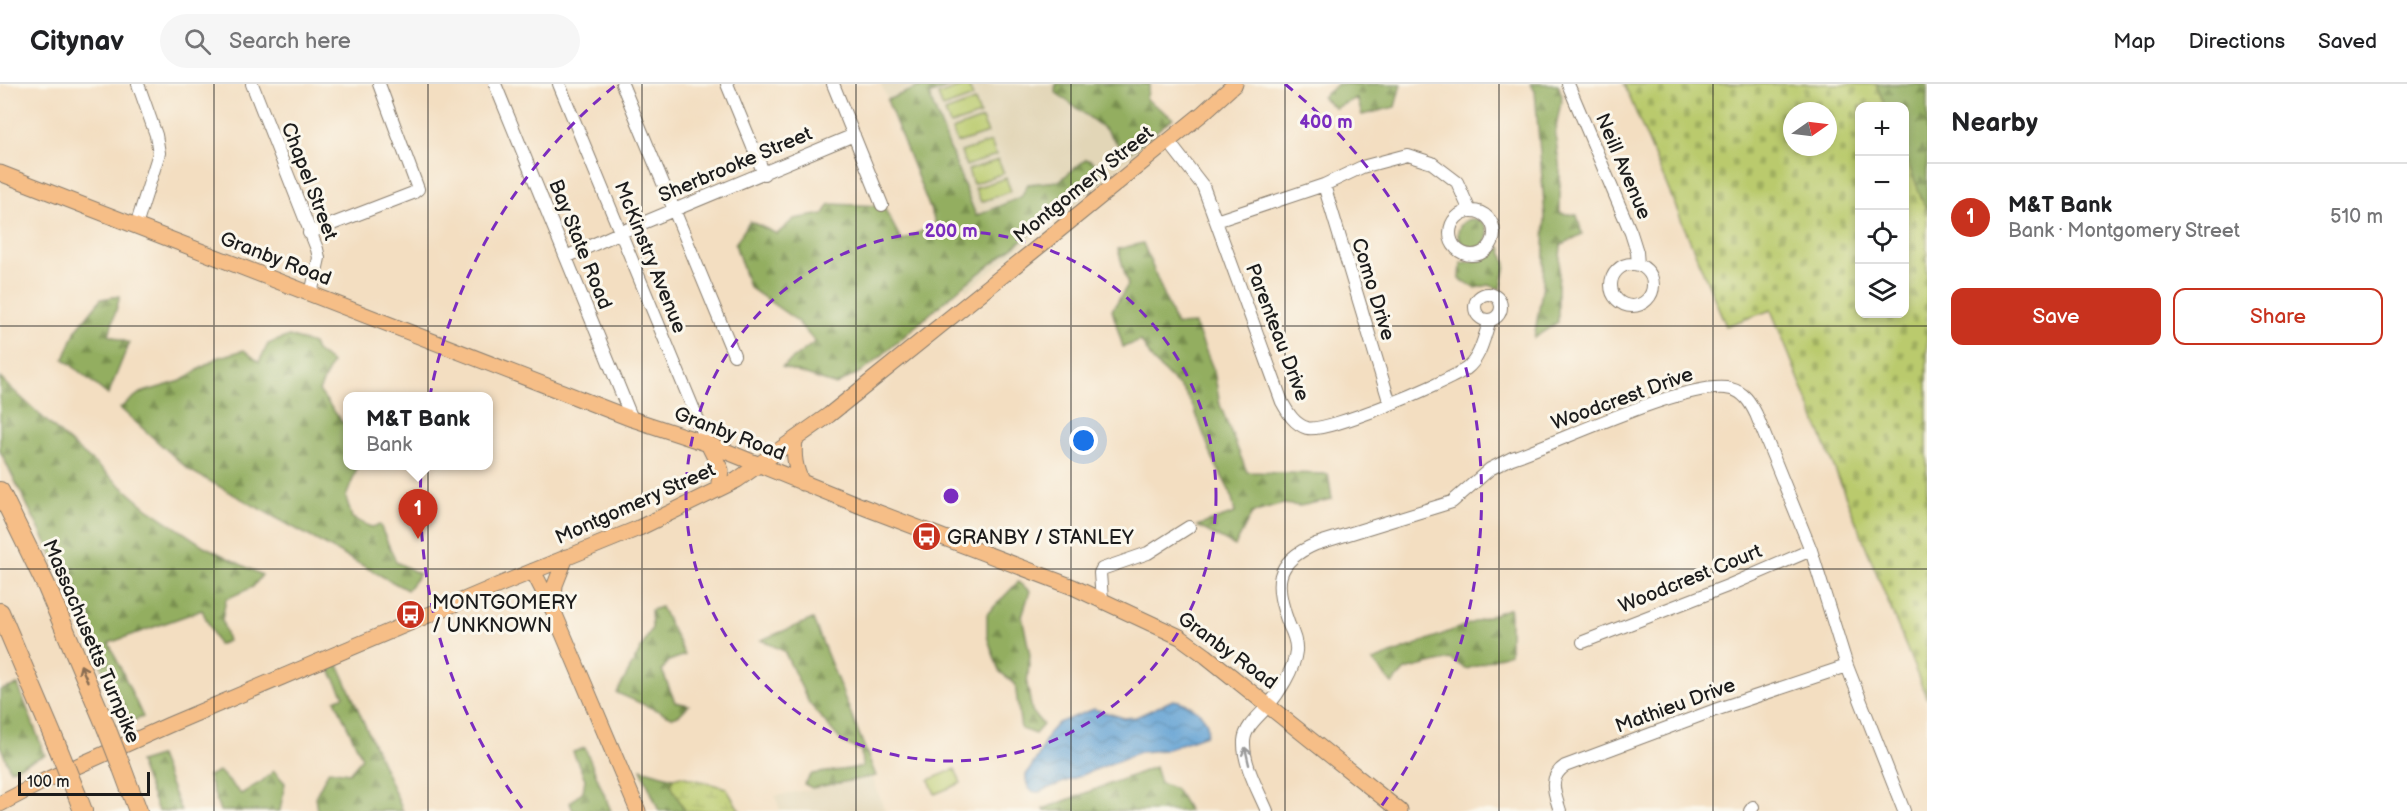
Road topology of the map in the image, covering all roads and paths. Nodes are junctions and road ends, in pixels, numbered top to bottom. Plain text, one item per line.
1 (138, 84) edge
2 (252, 84) edge
3 (379, 84) edge
4 (495, 84) edge
5 (559, 84) edge
6 (622, 84) edge
7 (727, 84) edge
8 (833, 84) edge
9 (1235, 84) edge
10 (1568, 84) edge
11 (854, 135) junction
12 (1168, 141) junction
13 (0, 173) edge
14 (764, 174) junction
15 (1324, 185) junction
16 (882, 205) dead end
17 (674, 210) junction
18 (1470, 211) dead end
19 (1216, 221) junction
20 (136, 226) junction
21 (309, 233) junction
22 (620, 233) junction
23 (566, 257) junction
24 (1638, 265) dead end
25 (311, 294) junction
26 (1490, 320) dead end
27 (734, 355) dead end
28 (1390, 404) junction
29 (632, 419) junction
30 (795, 440) junction
31 (708, 444) junction
32 (758, 466) junction
33 (802, 483) junction
34 (718, 489) junction
35 (0, 491) edge
36 (1189, 527) dead end
37 (1811, 550) junction
38 (566, 557) junction
39 (533, 571) junction
40 (1102, 600) junction
41 (553, 610) junction
42 (0, 612) edge
43 (1583, 642) dead end
44 (1847, 666) junction
45 (1268, 706) junction
46 (80, 803) edge
47 (0, 804) edge
48 (138, 811) edge
49 (627, 811) edge
50 (638, 811) edge
51 (1267, 811) edge
52 (1400, 811) edge
53 (1560, 811) edge
54 (1904, 811) edge

1 - 20 street
2 - 21 street, Chapel Street
3 - 21 street
4 - 23 street, Bay State Road
5 - 22 street, McKinstry Avenue
6 - 17 street
7 - 14 street
8 - 11 street
9 - 12 main road, Montgomery Street
10 - 24 street, Neill Avenue
11 - 14 street, Sherbrooke Street
11 - 16 street
12 - 19 street, Parenteau Drive
12 - 30 main road, Montgomery Street
13 - 20 main road, Granby Road
14 - 17 street, Sherbrooke Street
15 - 18 street
15 - 19 street
15 - 28 street, Como Drive
17 - 22 street, Sherbrooke Street
17 - 27 street
19 - 28 street, Parenteau Drive
20 - 25 main road, Granby Road
21 - 25 street, Chapel Street
22 - 23 street, Sherbrooke Street
22 - 31 street, McKinstry Avenue
23 - 29 street, Bay State Road
25 - 29 main road, Granby Road
26 - 28 street, Parenteau Drive
29 - 31 main road, Granby Road
30 - 32 main road, Montgomery Street
30 - 33 main road
31 - 32 main road, Granby Road
31 - 34 main road
32 - 33 main road, Granby Road
32 - 34 main road, Montgomery Street
33 - 40 main road, Granby Road
34 - 38 main road, Montgomery Street
48 -> 35 highway, Massachusetts Turnpike, bridge
36 - 40 street
37 - 43 street, Woodcrest Court
37 - 44 street, Woodcrest Drive
37 - 45 street, Woodcrest Drive
38 - 39 main road, Montgomery Street
38 - 41 main road
39 - 41 main road
39 - 47 main road, Montgomery Street
39 - 49 main road
40 - 45 main road, Granby Road
41 - 50 main road
42 - 46 highway, bridge
44 - 53 street, Mathieu Drive
44 - 54 street, Woodcrest Drive
51 -> 45 street
45 - 52 main road, Granby Road

